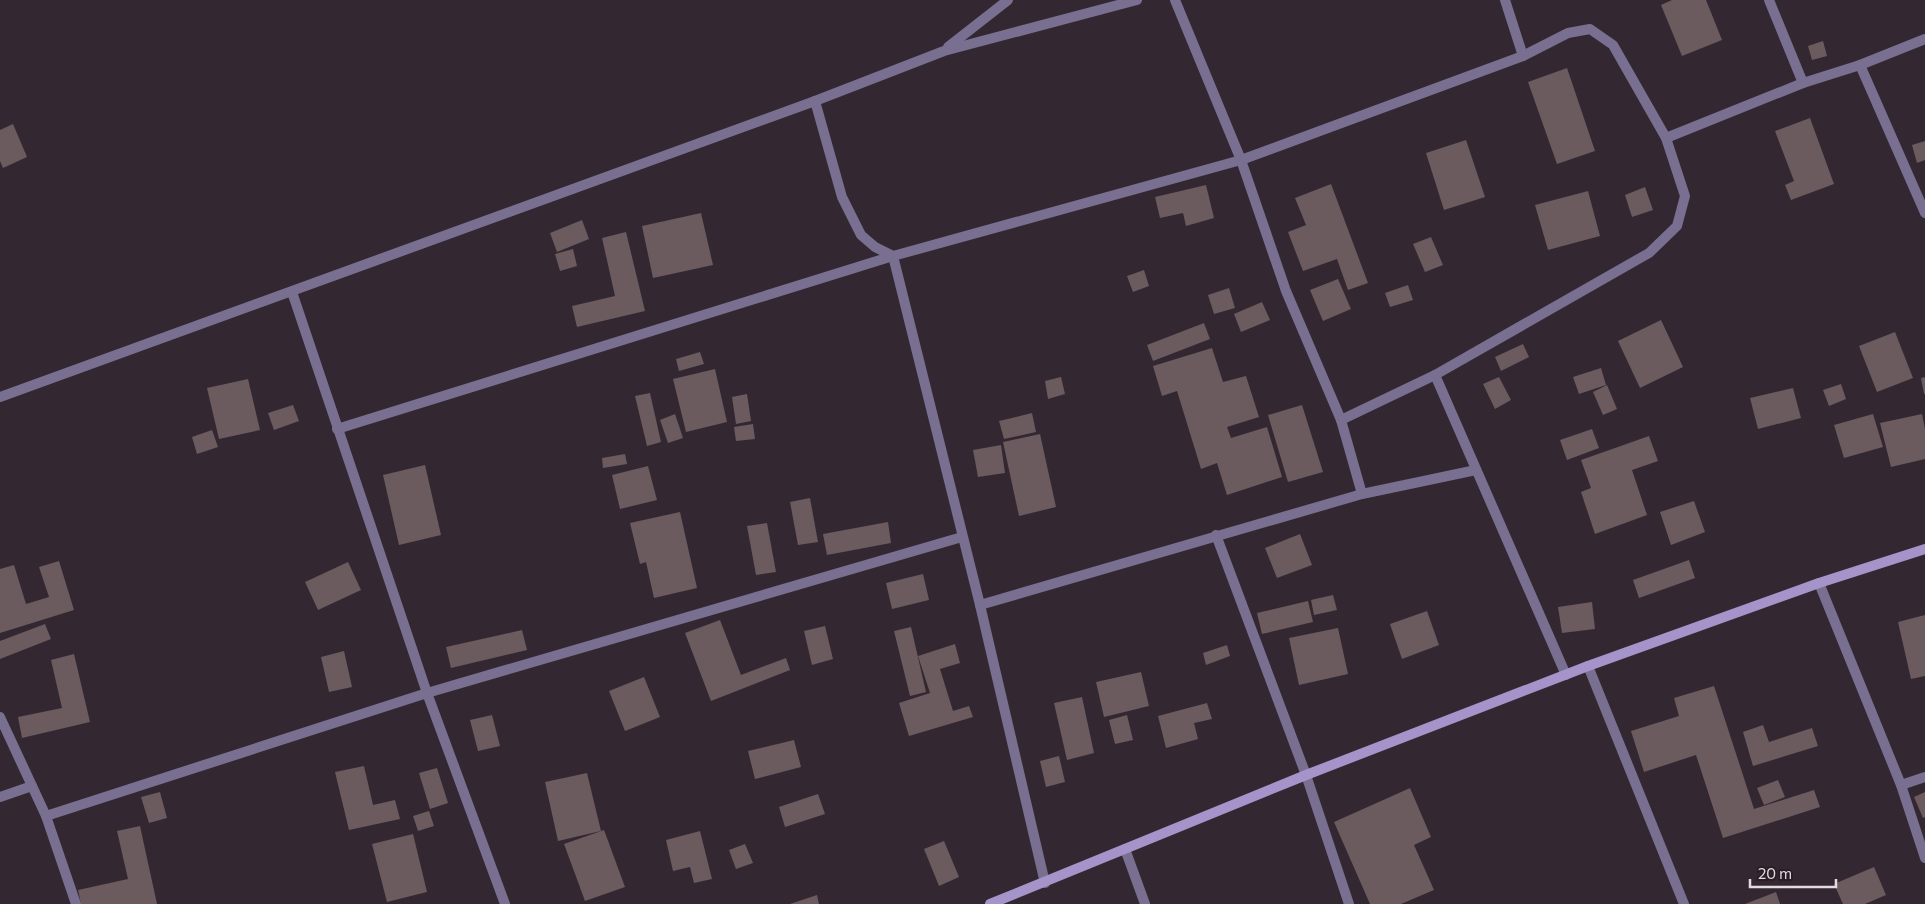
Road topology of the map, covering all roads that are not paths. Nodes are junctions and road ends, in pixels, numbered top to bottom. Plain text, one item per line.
1 (1008, 0) edge
2 (1137, 0) edge
3 (1175, 0) edge
4 (1505, 0) edge
5 (1769, 0) edge
6 (1925, 39) edge
7 (944, 51) junction
8 (1523, 56) junction
9 (1860, 65) junction
10 (1803, 82) junction
11 (816, 101) junction
12 (1666, 138) junction
13 (1241, 160) junction
14 (1923, 200) edge
15 (1925, 213) edge
16 (893, 256) junction
17 (292, 292) junction
18 (1436, 375) junction
19 (0, 397) edge
20 (1341, 420) junction
21 (337, 429) junction
22 (1476, 470) junction
23 (1362, 494) junction
24 (1216, 535) junction
25 (962, 537) junction
26 (1925, 549) edge
27 (1819, 583) junction
28 (980, 605) junction
29 (1588, 666) junction
30 (1566, 675) junction
31 (427, 693) junction
32 (0, 717) edge
33 (1306, 775) junction
34 (1925, 777) edge
35 (1901, 785) junction
36 (32, 786) junction
37 (0, 797) edge
38 (46, 816) junction
39 (1125, 849) junction
40 (1925, 858) edge
41 (1045, 883) junction
42 (76, 904) edge
43 (505, 904) edge
44 (990, 904) edge
45 (1145, 904) edge
46 (1349, 904) edge
47 (1684, 904) edge

1 - 7 street
2 - 7 street
3 - 13 street
4 - 8 street
5 - 10 street
6 - 9 street
7 - 11 street
8 - 12 street
8 - 13 street
9 - 10 street
9 - 14 street
10 - 12 street
11 - 16 street
11 - 17 street
12 - 18 street
13 - 16 street
13 - 20 street
14 - 15 street
16 - 21 street
16 - 25 street
17 - 19 street
17 - 21 street
18 - 20 street
18 - 22 street
20 - 23 street
21 - 31 street
22 - 23 street
22 - 30 street
23 - 24 street
24 - 28 street
24 - 33 street
25 - 28 street
25 - 31 street
26 - 27 main road
27 - 29 main road
27 - 35 street
28 - 41 street
29 - 30 main road
29 - 47 street
30 - 33 main road
31 - 38 street
31 - 43 street
32 - 36 street
33 - 39 main road
33 - 46 street
34 - 35 street
35 - 40 street
36 - 37 street
36 - 38 street
38 - 42 street
39 - 41 main road
39 - 45 street
41 - 44 main road

